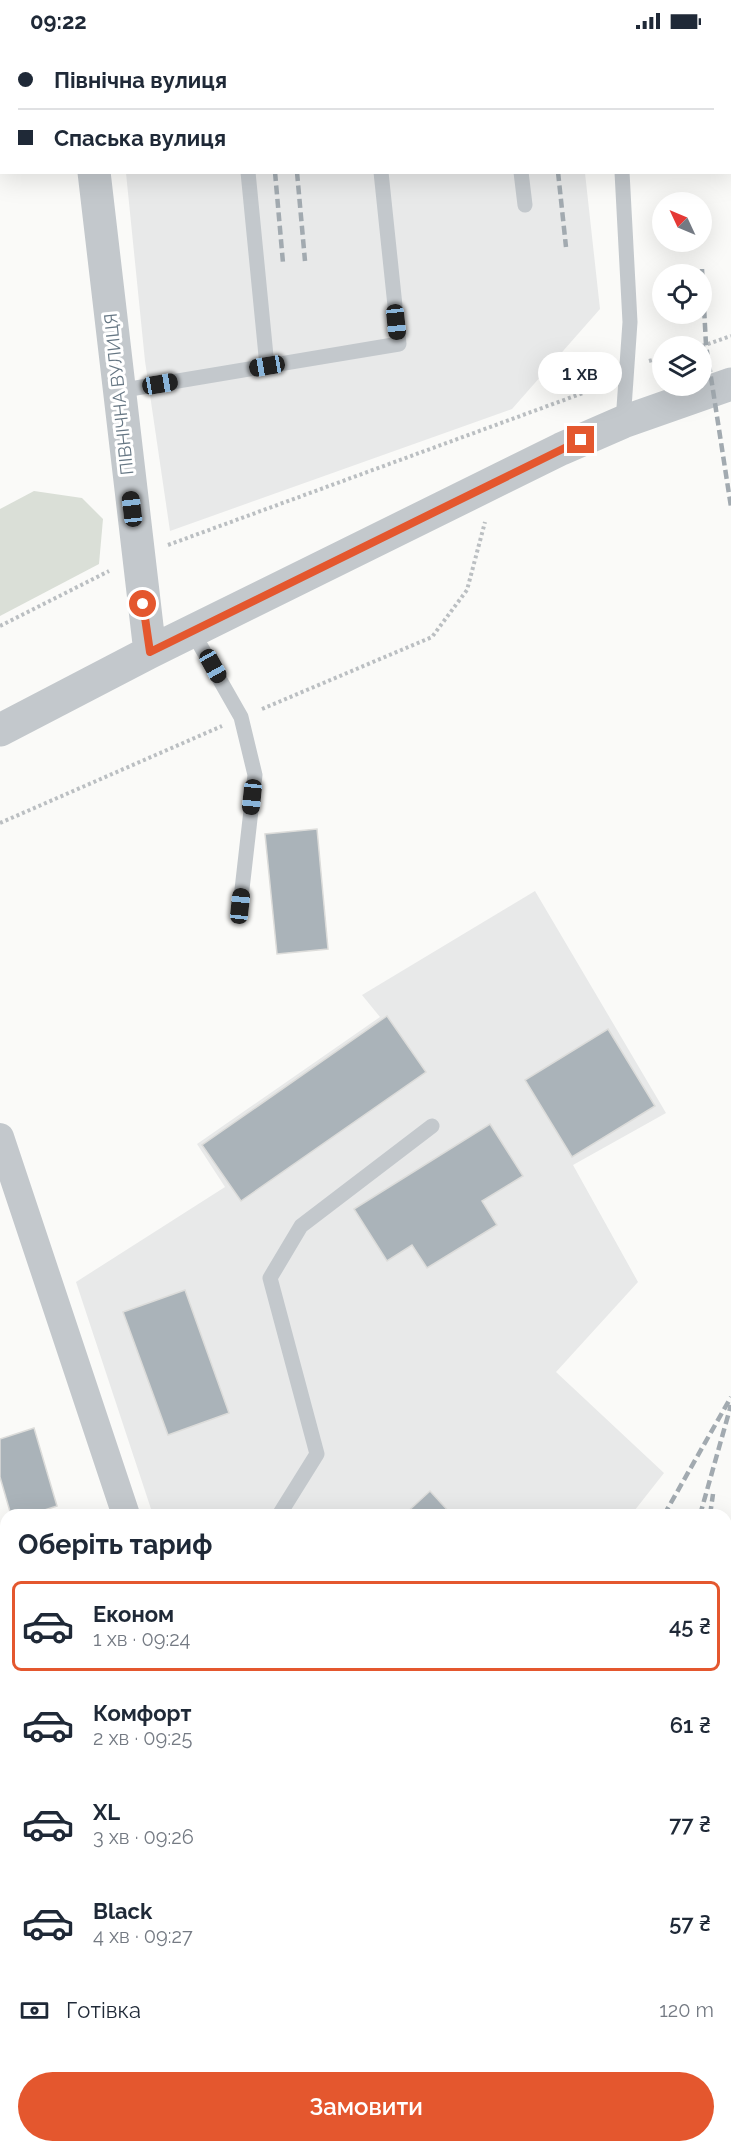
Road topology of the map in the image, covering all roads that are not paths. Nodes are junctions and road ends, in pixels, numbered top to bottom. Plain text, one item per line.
1 (94, 174) edge
2 (248, 174) edge
3 (381, 174) edge
4 (521, 174) edge
5 (622, 174) edge
6 (525, 205) dead end
7 (267, 366) junction
8 (731, 384) edge
9 (118, 391) junction
10 (622, 422) junction
11 (192, 631) junction
12 (150, 652) junction
13 (0, 730) edge
14 (240, 906) dead end
15 (432, 1126) dead end
16 (0, 1137) edge
17 (124, 1509) edge
18 (283, 1509) edge

1 - 9 street, ПІВНІЧНА ВУЛИЦЯ
2 - 7 lane
3 - 7 lane
4 - 6 lane
5 - 10 lane
7 - 9 lane
8 - 10 street
9 - 12 street, ПІВНІЧНА ВУЛИЦЯ
10 - 11 street
11 - 12 street
11 - 14 lane
12 - 13 street
15 - 18 lane
16 - 17 street

